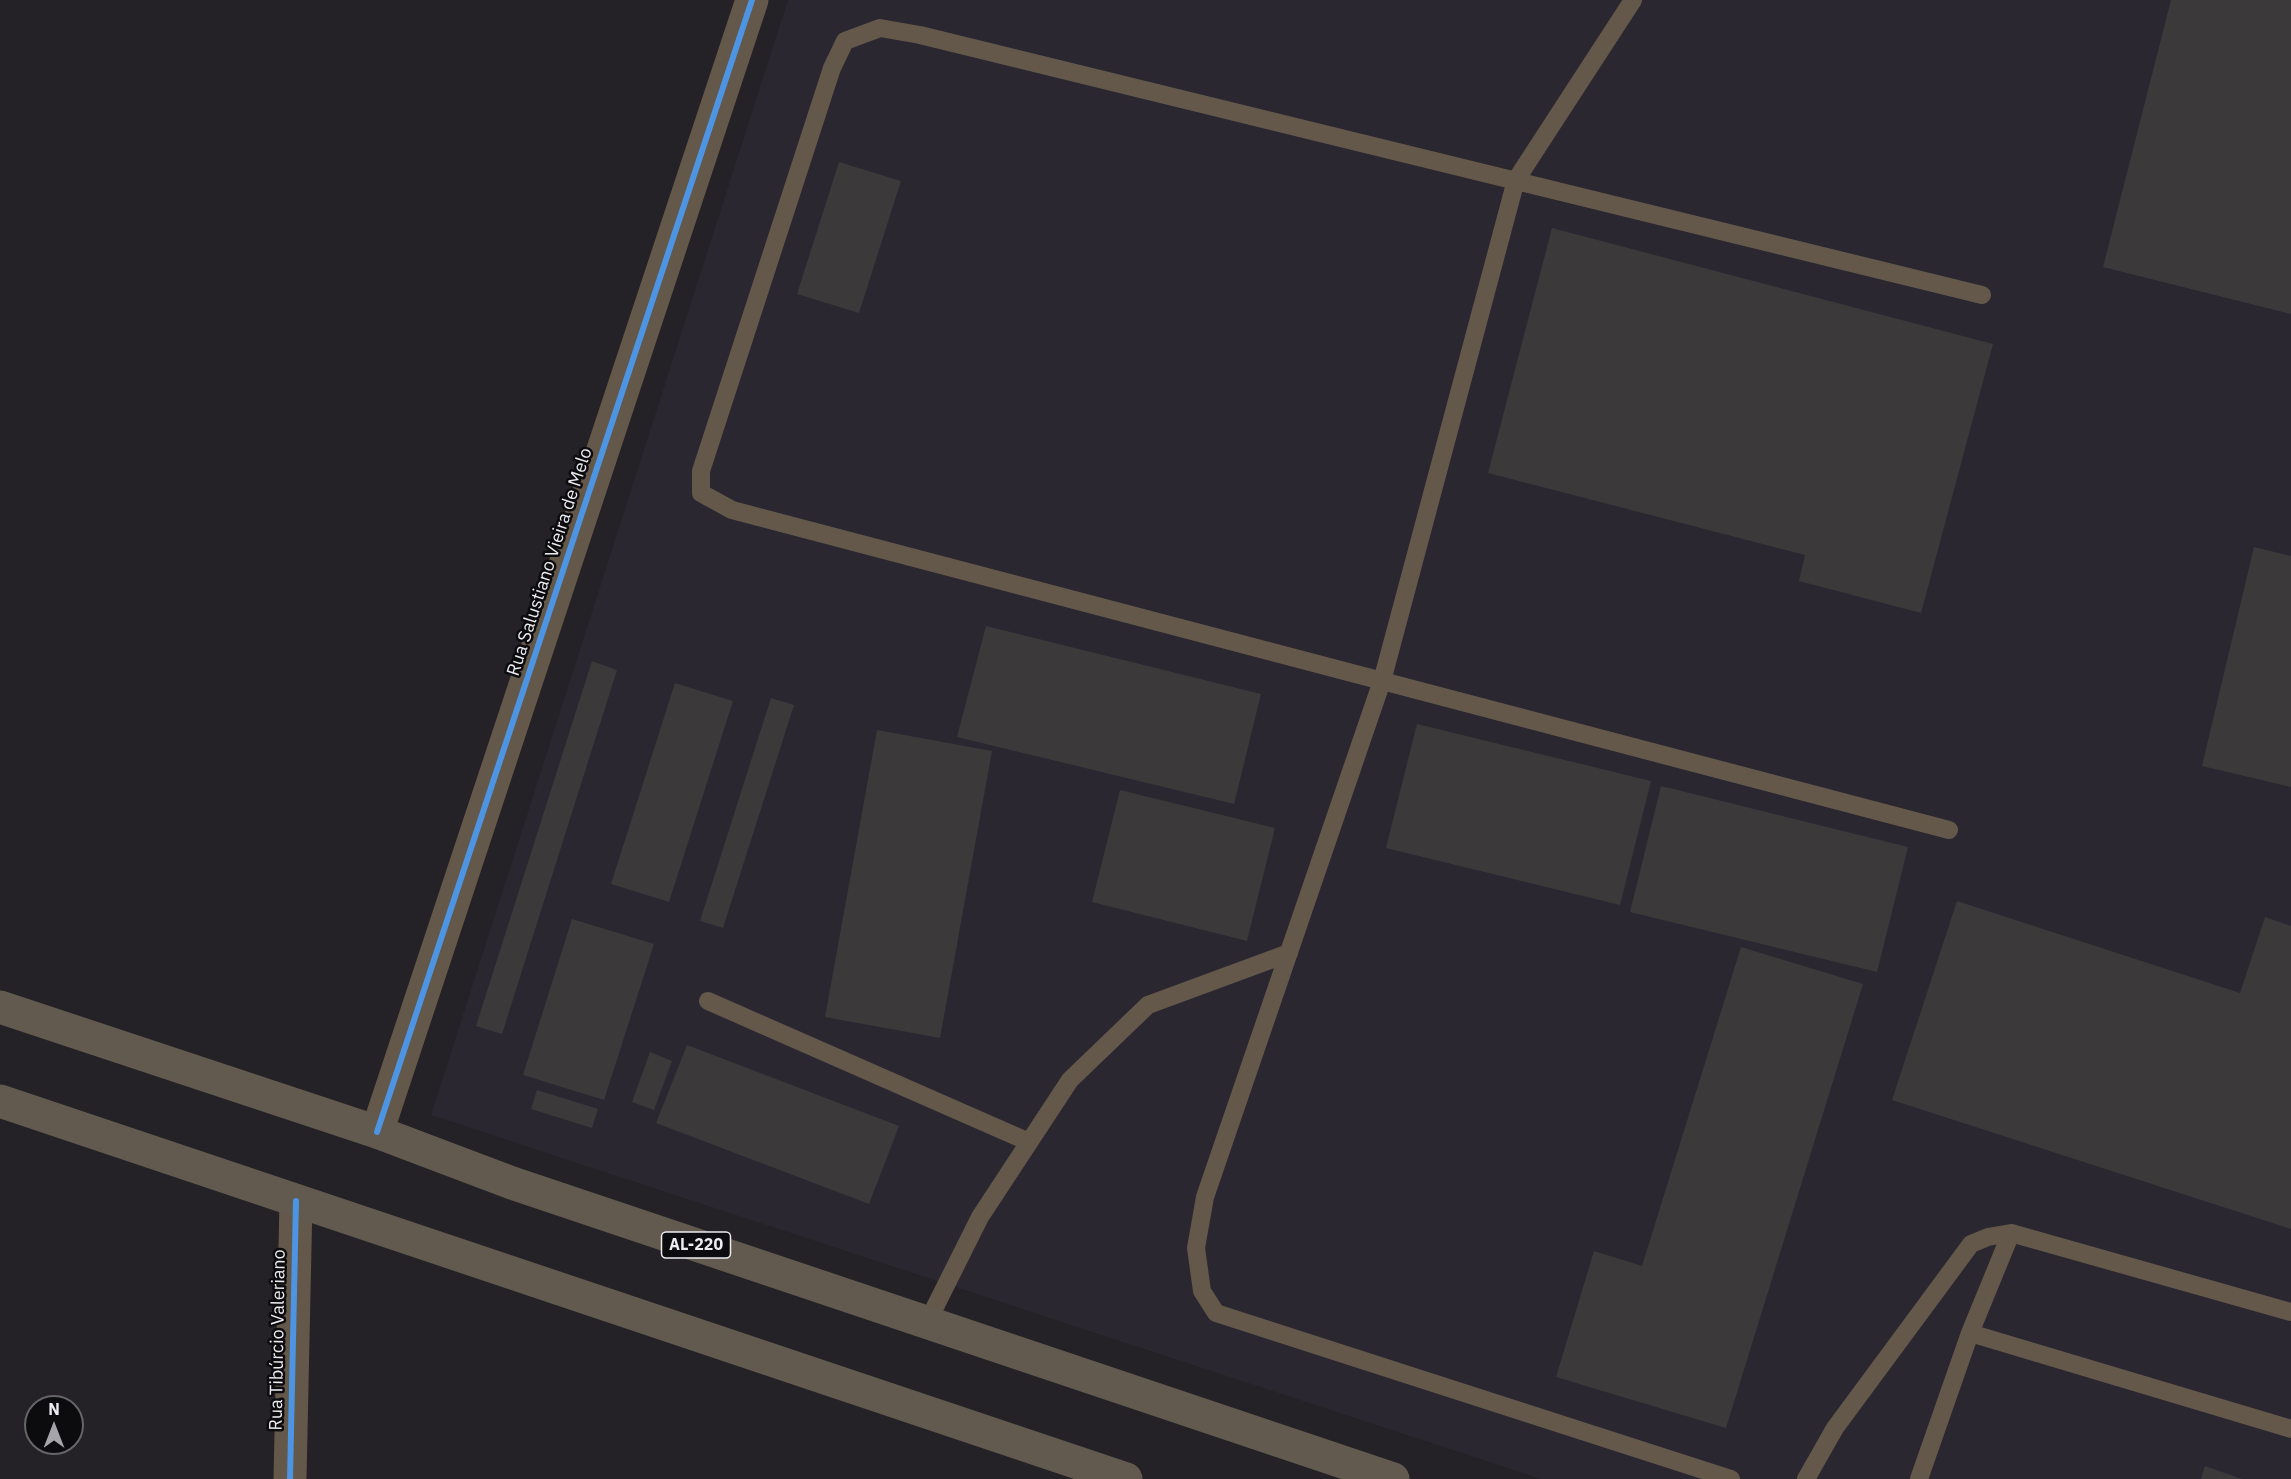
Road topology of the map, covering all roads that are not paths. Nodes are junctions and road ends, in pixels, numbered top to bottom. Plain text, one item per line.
1 (752, 0) edge
2 (1633, 0) edge
3 (1516, 180) junction
4 (1982, 295) dead end
5 (1382, 681) junction
6 (1949, 830) dead end
7 (1289, 953) junction
8 (708, 1001) dead end
9 (0, 1007) edge
10 (0, 1101) edge
11 (377, 1132) junction
12 (1029, 1142) junction
13 (296, 1201) junction
14 (2011, 1233) junction
15 (2291, 1312) edge
16 (927, 1323) junction
17 (1970, 1333) junction
18 (2291, 1429) edge
19 (290, 1479) edge
20 (1126, 1479) edge
21 (1393, 1479) edge
22 (1731, 1479) edge
23 (1806, 1479) edge
24 (1919, 1479) edge

1 - 11 street, Rua Salustiano Vieira de Melo
2 - 3 lane
3 - 4 lane
3 - 5 lane
3 - 5 lane
5 - 6 lane
5 - 7 lane
7 - 12 lane
7 - 22 lane
8 - 12 lane
9 - 11 highway, AL-220
10 - 13 highway
11 - 16 highway, AL-220
12 - 16 lane
13 - 19 street, Rua Tibúrcio Valeriano
13 - 20 highway
14 - 15 lane
14 - 17 lane
14 - 23 lane
16 - 21 highway, AL-220
17 - 18 lane
17 - 24 lane

